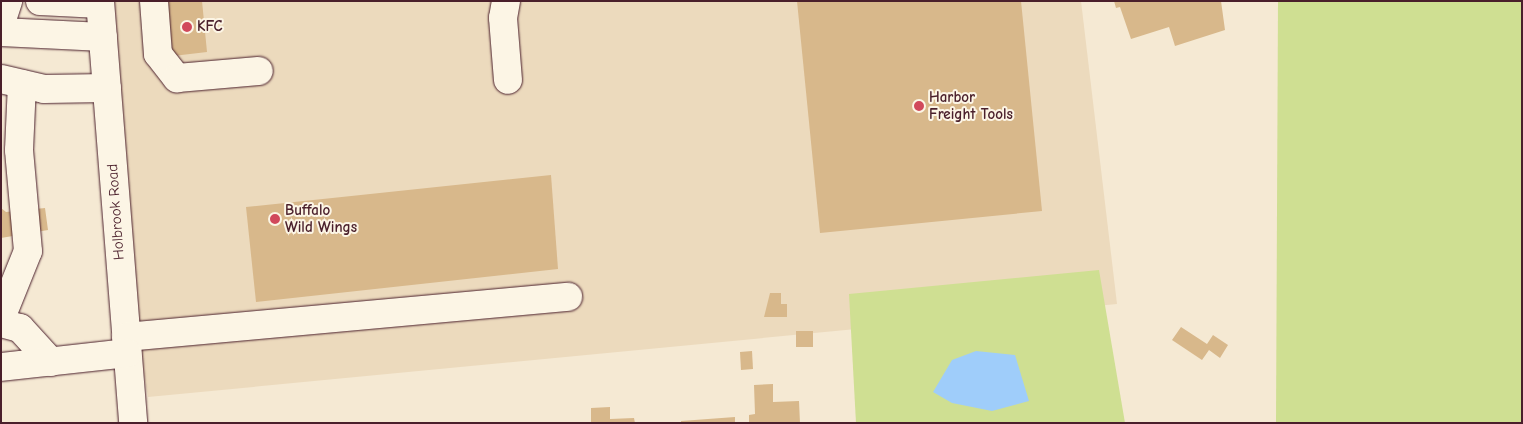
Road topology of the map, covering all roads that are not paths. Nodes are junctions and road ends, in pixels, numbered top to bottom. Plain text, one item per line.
1 (8, 1) edge
2 (40, 1) edge
3 (154, 1) edge
4 (506, 1) edge
5 (100, 3) edge
6 (1, 23) edge
7 (1, 32) edge
8 (103, 37) junction
9 (259, 71) dead end
10 (508, 80) dead end
11 (12, 82) edge
12 (107, 88) junction
13 (568, 297) dead end
14 (1, 318) edge
15 (1, 324) edge
16 (126, 345) junction
17 (51, 362) junction
18 (1, 367) edge
19 (133, 423) edge

1 - 6 street
2 - 5 street
3 - 9 street
4 - 10 street
5 - 8 street, Holbrook Road
7 - 8 street
8 - 12 street, Holbrook Road
11 - 12 street
11 - 14 street
12 - 16 street, Holbrook Road
13 - 16 street
15 - 17 street
16 - 17 street
16 - 19 street, Holbrook Road
17 - 18 street

